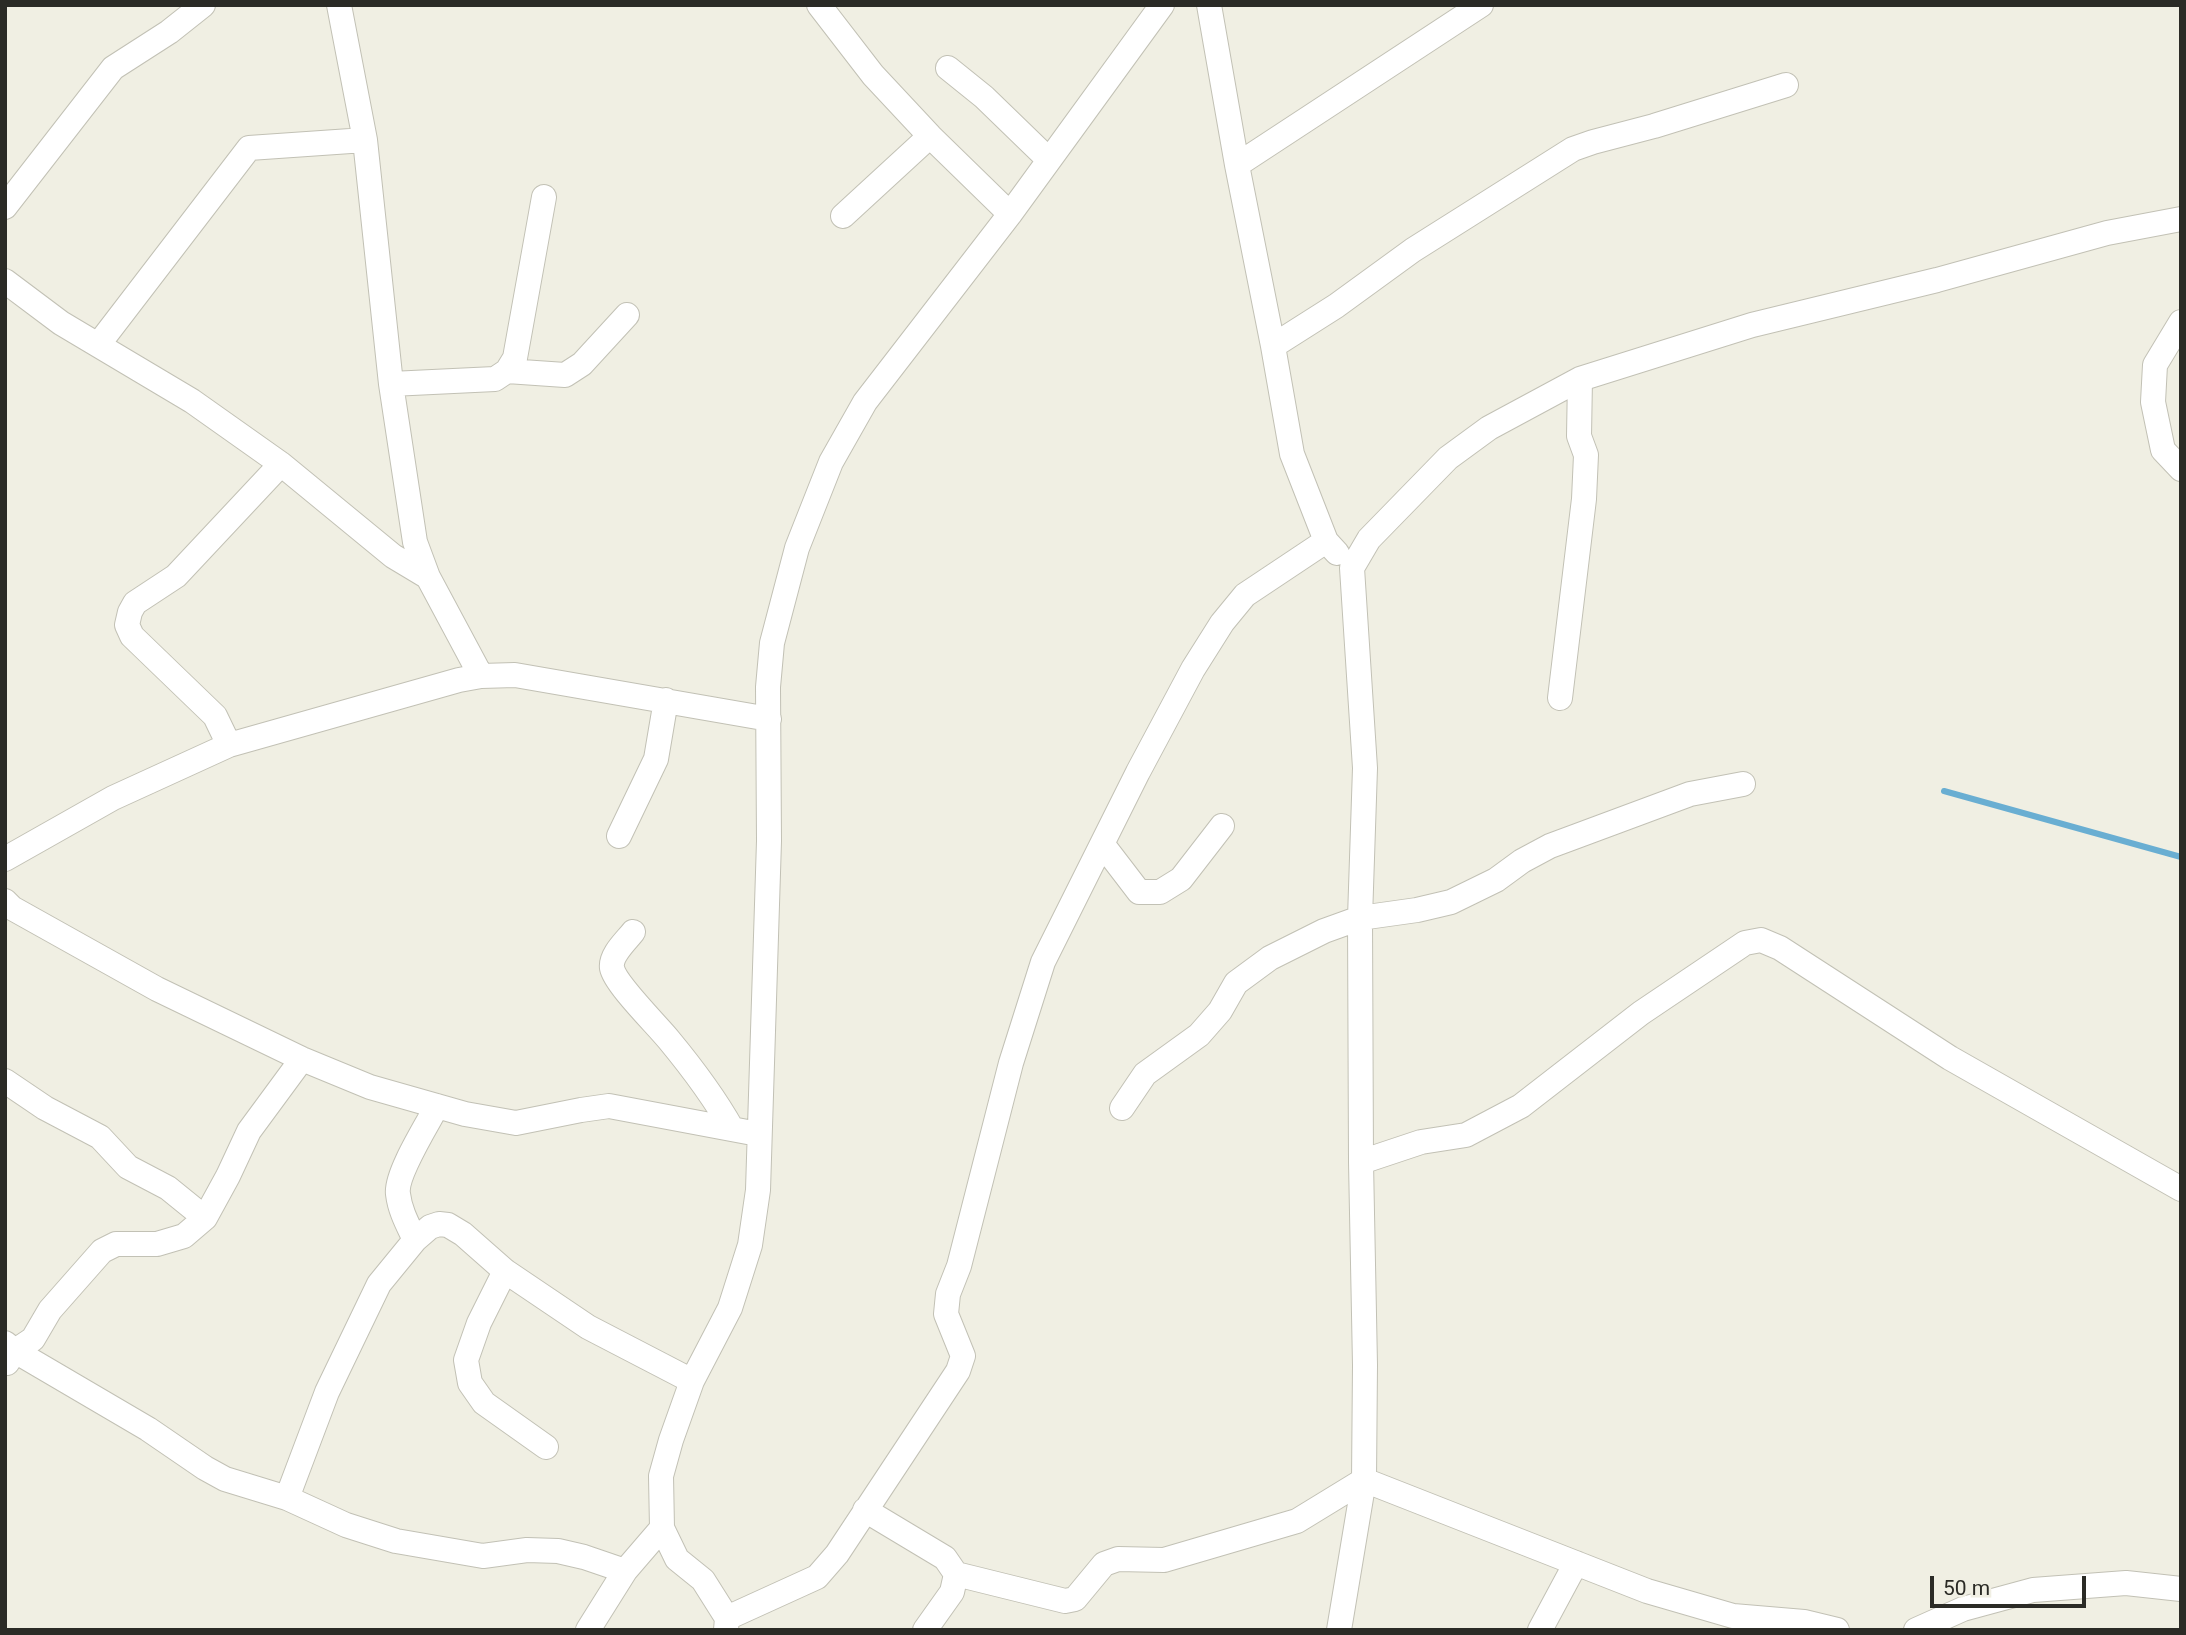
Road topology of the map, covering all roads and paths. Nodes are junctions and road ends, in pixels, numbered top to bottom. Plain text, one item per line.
1 (203, 5) edge
2 (339, 5) edge
3 (819, 5) edge
4 (1163, 5) edge
5 (1209, 5) edge
6 (1481, 5) edge
7 (948, 68) dead end
8 (1786, 85) dead end
9 (930, 136) junction
10 (365, 140) junction
11 (1049, 160) junction
12 (1237, 165) junction
13 (544, 197) dead end
14 (5, 207) edge
15 (1010, 214) junction
16 (843, 216) dead end
17 (2181, 219) edge
18 (5, 281) edge
19 (627, 315) dead end
20 (2181, 323) edge
21 (98, 345) junction
22 (1273, 346) junction
23 (507, 371) junction
24 (1580, 379) junction
25 (391, 384) junction
26 (281, 464) junction
27 (2181, 468) edge
28 (1326, 541) junction
29 (1352, 568) junction
30 (428, 577) junction
31 (481, 676) junction
32 (1560, 698) dead end
33 (666, 700) junction
34 (769, 719) junction
35 (229, 745) junction
36 (1744, 784) dead end
37 (1222, 826) dead end
38 (619, 836) dead end
39 (1103, 845) junction
40 (5, 859) edge
41 (5, 901) edge
42 (1360, 918) junction
43 (633, 932) dead end
44 (302, 1059) junction
45 (5, 1081) edge
46 (437, 1106) junction
47 (1122, 1108) dead end
48 (733, 1129) junction
49 (758, 1134) junction
50 (1361, 1162) junction
51 (2181, 1189) edge
52 (205, 1218) junction
53 (415, 1240) junction
54 (505, 1271) junction
55 (8, 1353) edge
56 (692, 1381) junction
57 (546, 1447) dead end
58 (1364, 1480) junction
59 (287, 1498) junction
60 (865, 1510) junction
61 (662, 1528) junction
62 (1576, 1563) junction
63 (625, 1572) junction
64 (956, 1574) junction
65 (2181, 1589) edge
66 (726, 1624) edge
67 (588, 1630) edge
68 (925, 1630) edge
69 (1339, 1630) edge
70 (1540, 1630) edge
71 (1837, 1630) edge
72 (1916, 1630) edge

1 - 14 street
2 - 10 street
3 - 9 street
4 - 11 street
5 - 12 street
6 - 12 street
7 - 11 street
8 - 22 street
9 - 15 street
9 - 16 street
10 - 21 street
10 - 25 street
11 - 15 street
12 - 22 street
13 - 23 street
15 - 34 street
17 - 24 street
18 - 21 street
19 - 23 street
20 - 27 street
21 - 26 street
22 - 28 street
23 - 25 street
24 - 29 street
24 - 32 street
25 - 30 street
26 - 30 street
26 - 35 street
28 - 29 street
28 - 39 street
29 - 42 street
30 - 31 street
31 - 33 street
31 - 35 street
33 - 34 street
33 - 38 street
34 - 49 street
35 - 40 street
36 - 42 street
37 - 39 street
39 - 60 street
41 - 44 street
42 - 47 street
42 - 50 street
43 - 48 street
44 - 46 street
44 - 52 street
45 - 52 street
46 - 48 street
46 - 53 street
48 - 49 street
49 - 56 street
50 - 51 street
50 - 58 street
52 - 55 street
53 - 54 street
53 - 59 street
54 - 56 street
54 - 57 street
55 - 59 street
56 - 61 street
58 - 62 street
58 - 64 street
58 - 69 street
59 - 63 street
60 - 64 street
60 - 66 street
61 - 63 street
61 - 66 street
62 - 70 street
62 - 71 street
63 - 67 street
64 - 68 street
65 - 72 street

